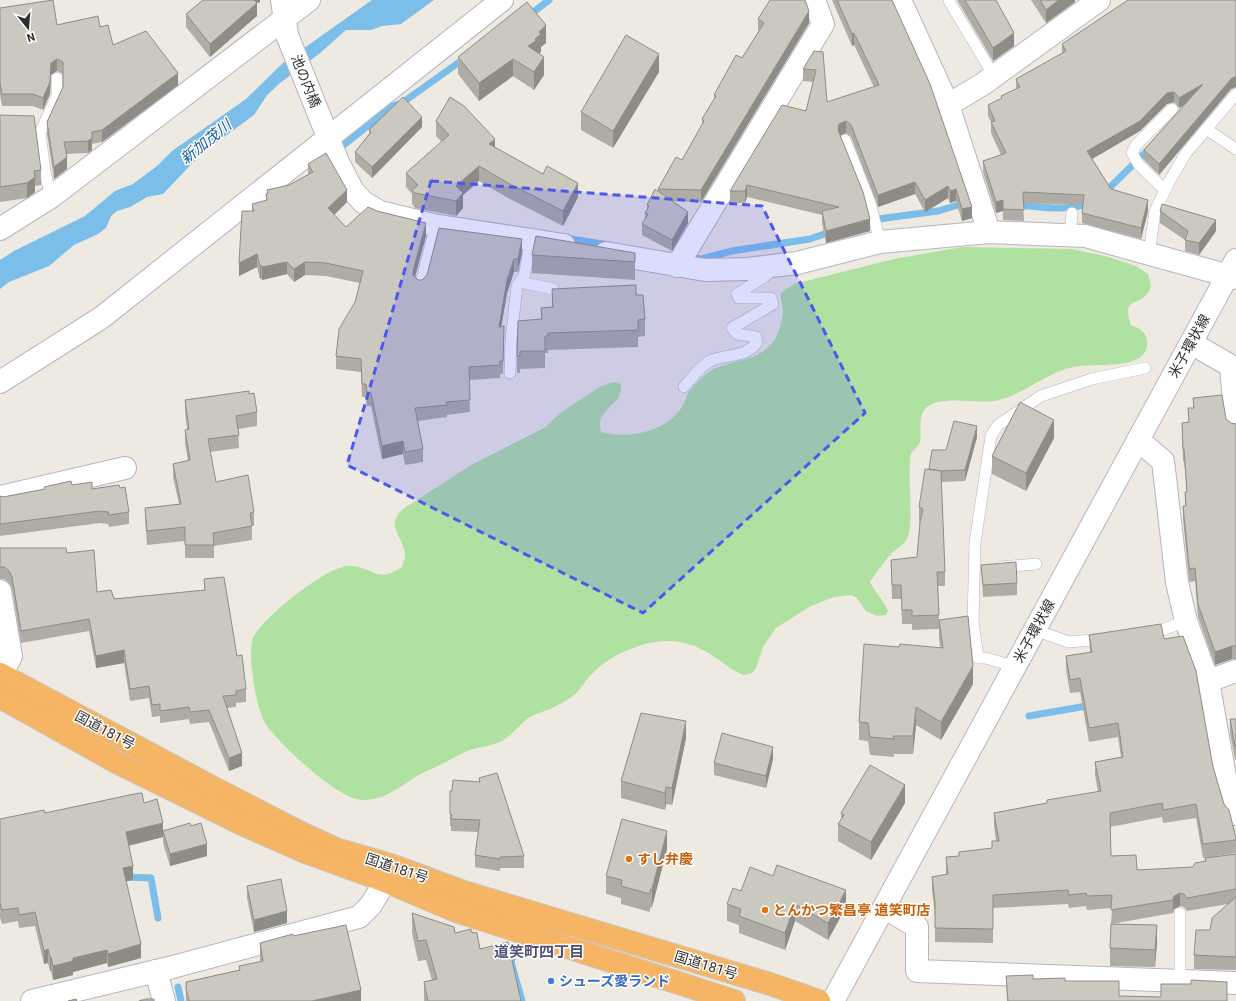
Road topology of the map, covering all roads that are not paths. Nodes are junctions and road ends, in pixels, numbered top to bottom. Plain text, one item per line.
1 (309, 0) edge
2 (502, 0) edge
3 (814, 0) edge
4 (900, 0) edge
5 (949, 1) edge
6 (1091, 2) edge
7 (285, 18) edge
8 (994, 76) junction
9 (57, 78) dead end
10 (1236, 94) edge
11 (948, 105) junction
12 (1172, 108) dead end
13 (1206, 129) junction
14 (326, 131) junction
15 (845, 140) dead end
16 (1236, 149) edge
17 (1165, 190) junction
18 (51, 197) junction
19 (1072, 213) dead end
20 (436, 225) junction
21 (0, 229) edge
22 (989, 232) junction
23 (1070, 236) junction
24 (531, 240) junction
25 (880, 242) junction
26 (1149, 254) junction
27 (677, 266) junction
28 (777, 266) junction
29 (1233, 271) edge
30 (520, 282) junction
31 (420, 286) edge
32 (553, 289) edge
33 (1191, 343) junction
34 (1145, 368) dead end
35 (510, 373) dead end
36 (0, 382) edge
37 (684, 387) dead end
38 (1236, 425) edge
39 (1138, 440) junction
40 (125, 468) dead end
41 (0, 497) edge
42 (1036, 564) dead end
43 (982, 569) junction
44 (0, 591) edge
45 (1186, 621) junction
46 (1034, 630) junction
47 (1139, 634) edge
48 (1116, 637) edge
49 (1014, 666) junction
50 (1236, 671) edge
51 (0, 676) edge
52 (1208, 681) junction
53 (0, 697) edge
54 (1236, 814) edge
55 (390, 874) junction
56 (884, 907) junction
57 (1180, 913) dead end
58 (156, 971) junction
59 (1180, 981) junction
60 (1236, 983) edge
61 (32, 1001) edge
62 (164, 1001) edge
63 (734, 1001) edge
64 (819, 1001) edge
65 (832, 1001) edge

1 - 7 street
2 - 14 street
3 - 27 street
4 - 11 street
5 - 8 lane
6 - 8 street
7 - 14 street, 池の内橋
7 - 18 street
8 - 11 street
9 - 18 lane
10 - 13 lane
11 - 22 street
12 - 17 lane
13 - 16 lane
13 - 17 lane
14 - 20 street, 池の内橋
14 - 36 street
15 - 25 lane
17 - 26 lane
18 - 21 street
19 - 23 lane
20 - 24 street, 池の内橋
20 - 31 lane
22 - 23 street, 池の内橋
22 - 25 street, 池の内橋
23 - 26 street, 池の内橋
24 - 27 street, 池の内橋
24 - 30 lane
25 - 28 street, 池の内橋
26 - 29 street, 池の内橋
27 - 28 street, 池の内橋
28 - 37 lane
29 - 33 street, 米子環状線
30 - 32 lane
30 - 35 lane
33 - 38 street
33 - 39 street, 米子環状線
34 - 43 lane
39 - 45 street
39 - 46 street, 米子環状線
40 - 41 street
42 - 43 lane
43 - 49 lane
44 - 51 street
45 - 47 lane
45 - 52 street
46 - 48 lane
46 - 49 street, 米子環状線
49 - 56 street, 米子環状線
50 - 52 street
51 - 55 highway, 国道181号
52 - 54 street
53 - 55 highway, 国道181号
55 - 58 street
55 - 63 highway, 国道181号
55 - 64 highway, 国道181号
56 - 59 street
56 - 65 street, 米子環状線
57 - 59 lane
58 - 61 street
58 - 62 street
59 - 60 street

